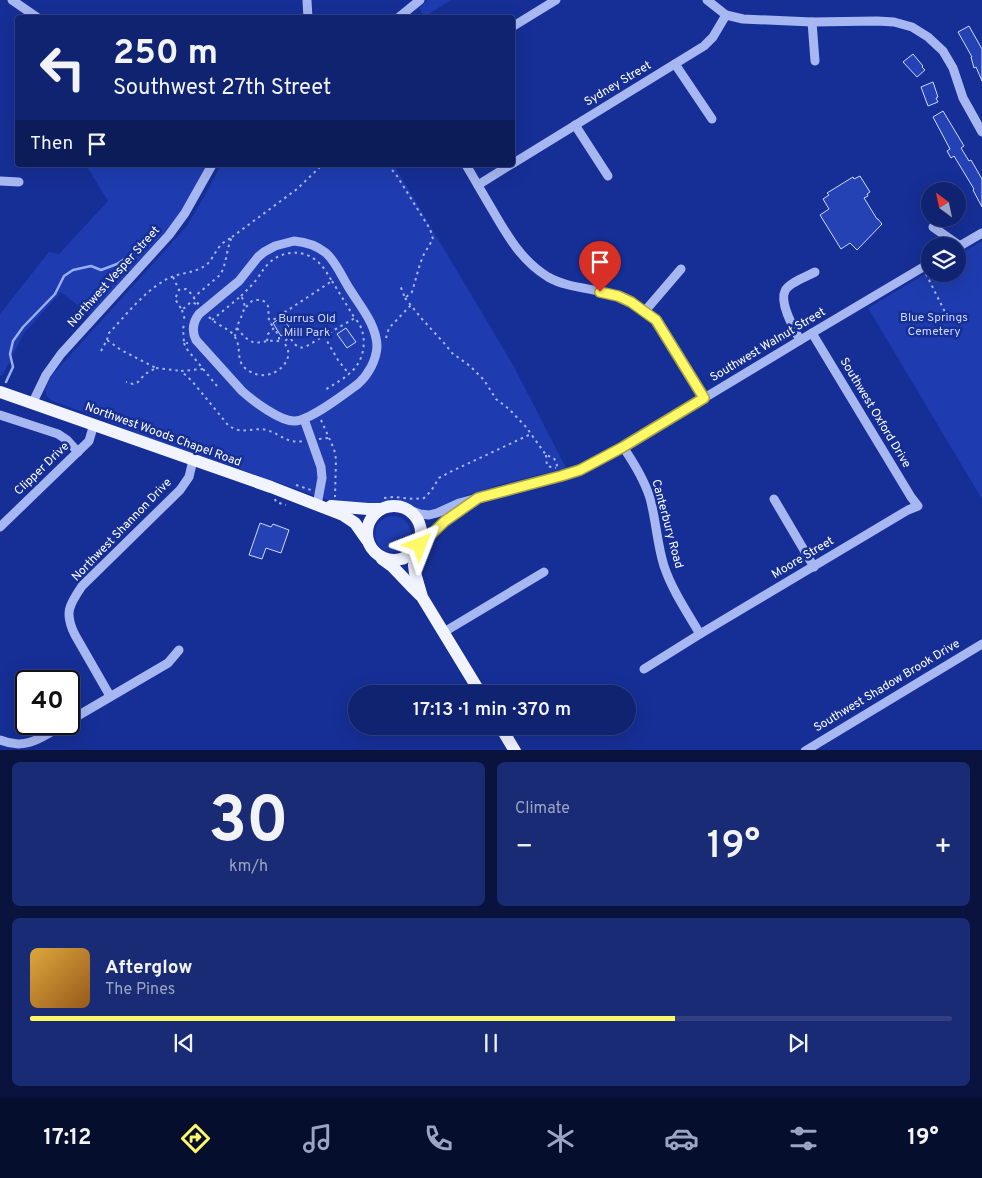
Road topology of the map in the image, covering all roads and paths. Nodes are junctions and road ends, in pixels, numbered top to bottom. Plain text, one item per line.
1 (12, 0) edge
2 (420, 0) edge
3 (556, 0) edge
4 (707, 0) edge
5 (307, 1) edge
6 (34, 15) edge
7 (308, 15) edge
8 (402, 15) edge
9 (726, 15) junction
10 (812, 22) junction
11 (515, 25) edge
12 (815, 60) dead end
13 (675, 64) junction
14 (712, 119) dead end
15 (575, 125) junction
16 (982, 132) edge
17 (515, 162) edge
18 (211, 167) edge
19 (320, 167) edge
20 (390, 167) edge
21 (467, 167) edge
22 (506, 167) edge
23 (608, 176) dead end
24 (0, 181) edge
25 (19, 182) dead end
26 (478, 185) junction
27 (934, 228) edge
28 (982, 233) edge
29 (232, 237) junction
30 (946, 237) edge
31 (966, 242) edge
32 (681, 269) dead end
33 (921, 269) edge
34 (815, 272) dead end
35 (173, 277) junction
36 (332, 281) junction
37 (933, 282) edge
38 (400, 285) dead end
39 (179, 290) junction
40 (241, 296) junction
41 (194, 297) junction
42 (405, 298) junction
43 (245, 307) junction
44 (645, 311) junction
45 (206, 313) dead end
46 (947, 316) dead end
47 (355, 318) junction
48 (212, 320) junction
49 (270, 322) junction
50 (237, 328) junction
51 (274, 328) junction
52 (812, 332) junction
53 (235, 336) junction
54 (324, 336) junction
55 (107, 340) junction
56 (800, 340) junction
57 (267, 341) junction
58 (279, 341) junction
59 (284, 342) junction
60 (184, 343) dead end
61 (102, 351) dead end
62 (156, 368) junction
63 (203, 369) junction
64 (181, 371) junction
65 (349, 374) junction
66 (126, 382) dead end
67 (217, 386) dead end
68 (325, 390) dead end
69 (0, 392) edge
70 (704, 398) junction
71 (32, 404) junction
72 (0, 415) edge
73 (320, 418) dead end
74 (304, 419) junction
75 (94, 424) junction
76 (531, 434) junction
77 (329, 438) junction
78 (318, 440) dead end
79 (306, 441) dead end
80 (623, 447) junction
81 (78, 452) junction
82 (546, 455) junction
83 (193, 460) junction
84 (294, 484) dead end
85 (308, 489) dead end
86 (335, 497) dead end
87 (478, 498) junction
88 (774, 498) dead end
89 (380, 504) junction
90 (317, 505) junction
91 (918, 506) joint
92 (407, 509) junction
93 (0, 527) edge
94 (367, 540) junction
95 (418, 547) junction
96 (376, 555) junction
97 (814, 566) junction
98 (544, 572) dead end
99 (422, 597) junction
100 (444, 632) junction
101 (700, 634) junction
102 (982, 644) edge
103 (179, 650) dead end
104 (644, 669) dead end
105 (476, 685) edge
106 (110, 696) junction
107 (80, 714) edge
108 (46, 735) edge
109 (506, 735) edge
110 (0, 740) edge
111 (515, 750) edge
112 (805, 750) edge

1 - 6 street
2 - 8 street
3 - 11 street
4 - 9 street
5 - 7 street
9 - 10 street
9 - 13 street, Sydney Street
10 - 12 street
10 - 16 street
13 - 14 street
13 - 15 street, Sydney Street
15 - 17 street, Sydney Street
15 - 23 street
18 - 71 street, Northwest Vesper Street
19 - 29 path
20 - 42 path
21 - 26 street
22 - 26 street, Sydney Street
24 - 25 street
26 - 44 street
27 - 30 street
28 - 31 street
29 - 35 path
29 - 41 path
32 - 44 street
33 - 52 street, Southwest Walnut Street
34 - 56 street
35 - 39 path
35 - 55 path
36 - 40 path
36 - 47 path
36 - 49 path
37 - 46 path
38 - 42 path
39 - 41 path
39 - 41 path
40 - 43 path
40 - 48 path
42 - 76 path
43 - 49 path
43 - 50 path
44 - 70 street
45 - 48 path
47 - 54 path
47 - 65 path
48 - 53 path
49 - 51 path
50 - 53 path
50 - 57 path
51 - 57 path
51 - 58 path
52 - 56 street, Southwest Walnut Street
52 - 91 street, Southwest Oxford Drive
53 - 59 path
54 - 59 path
54 - 65 path
55 - 61 path
55 - 62 path
56 - 70 street, Southwest Walnut Street
57 - 58 path
58 - 59 path
60 - 63 path
62 - 64 path
62 - 66 path
63 - 64 path
63 - 67 path
64 - 79 path
65 - 68 path
69 - 71 main road, Northwest Woods Chapel Road
70 - 80 street, Southwest Walnut Street
71 - 75 main road, Northwest Woods Chapel Road
72 - 81 street
73 - 77 path
74 - 74 street
74 - 90 street
75 - 81 street, Clipper Drive
75 - 83 main road, Northwest Woods Chapel Road
76 - 82 path
76 - 89 path
77 - 78 path
77 - 86 path
80 - 87 street, Southwest Walnut Street
80 - 101 street, Canterbury Road
81 - 93 street, Clipper Drive
82 - 82 path
83 - 90 main road, Northwest Woods Chapel Road
83 - 106 street, Northwest Shannon Drive
84 - 85 path
87 - 92 street, Southwest Walnut Street
87 - 95 street, Southwest Walnut Street
88 - 97 street
89 - 90 main road, Northwest Woods Chapel Road
89 - 92 main road
89 - 94 main road
90 - 94 main road, Northwest Woods Chapel Road
91 - 97 street, Moore Street
92 - 95 main road
94 - 96 main road
95 - 96 main road
95 - 99 main road
96 - 99 main road
97 - 101 street, Moore Street
98 - 100 street
99 - 100 main road
100 - 105 main road
101 - 104 street, Moore Street
102 - 112 street, Southwest Shadow Brook Drive
103 - 106 street
106 - 107 street
108 - 110 street
109 - 111 main road

